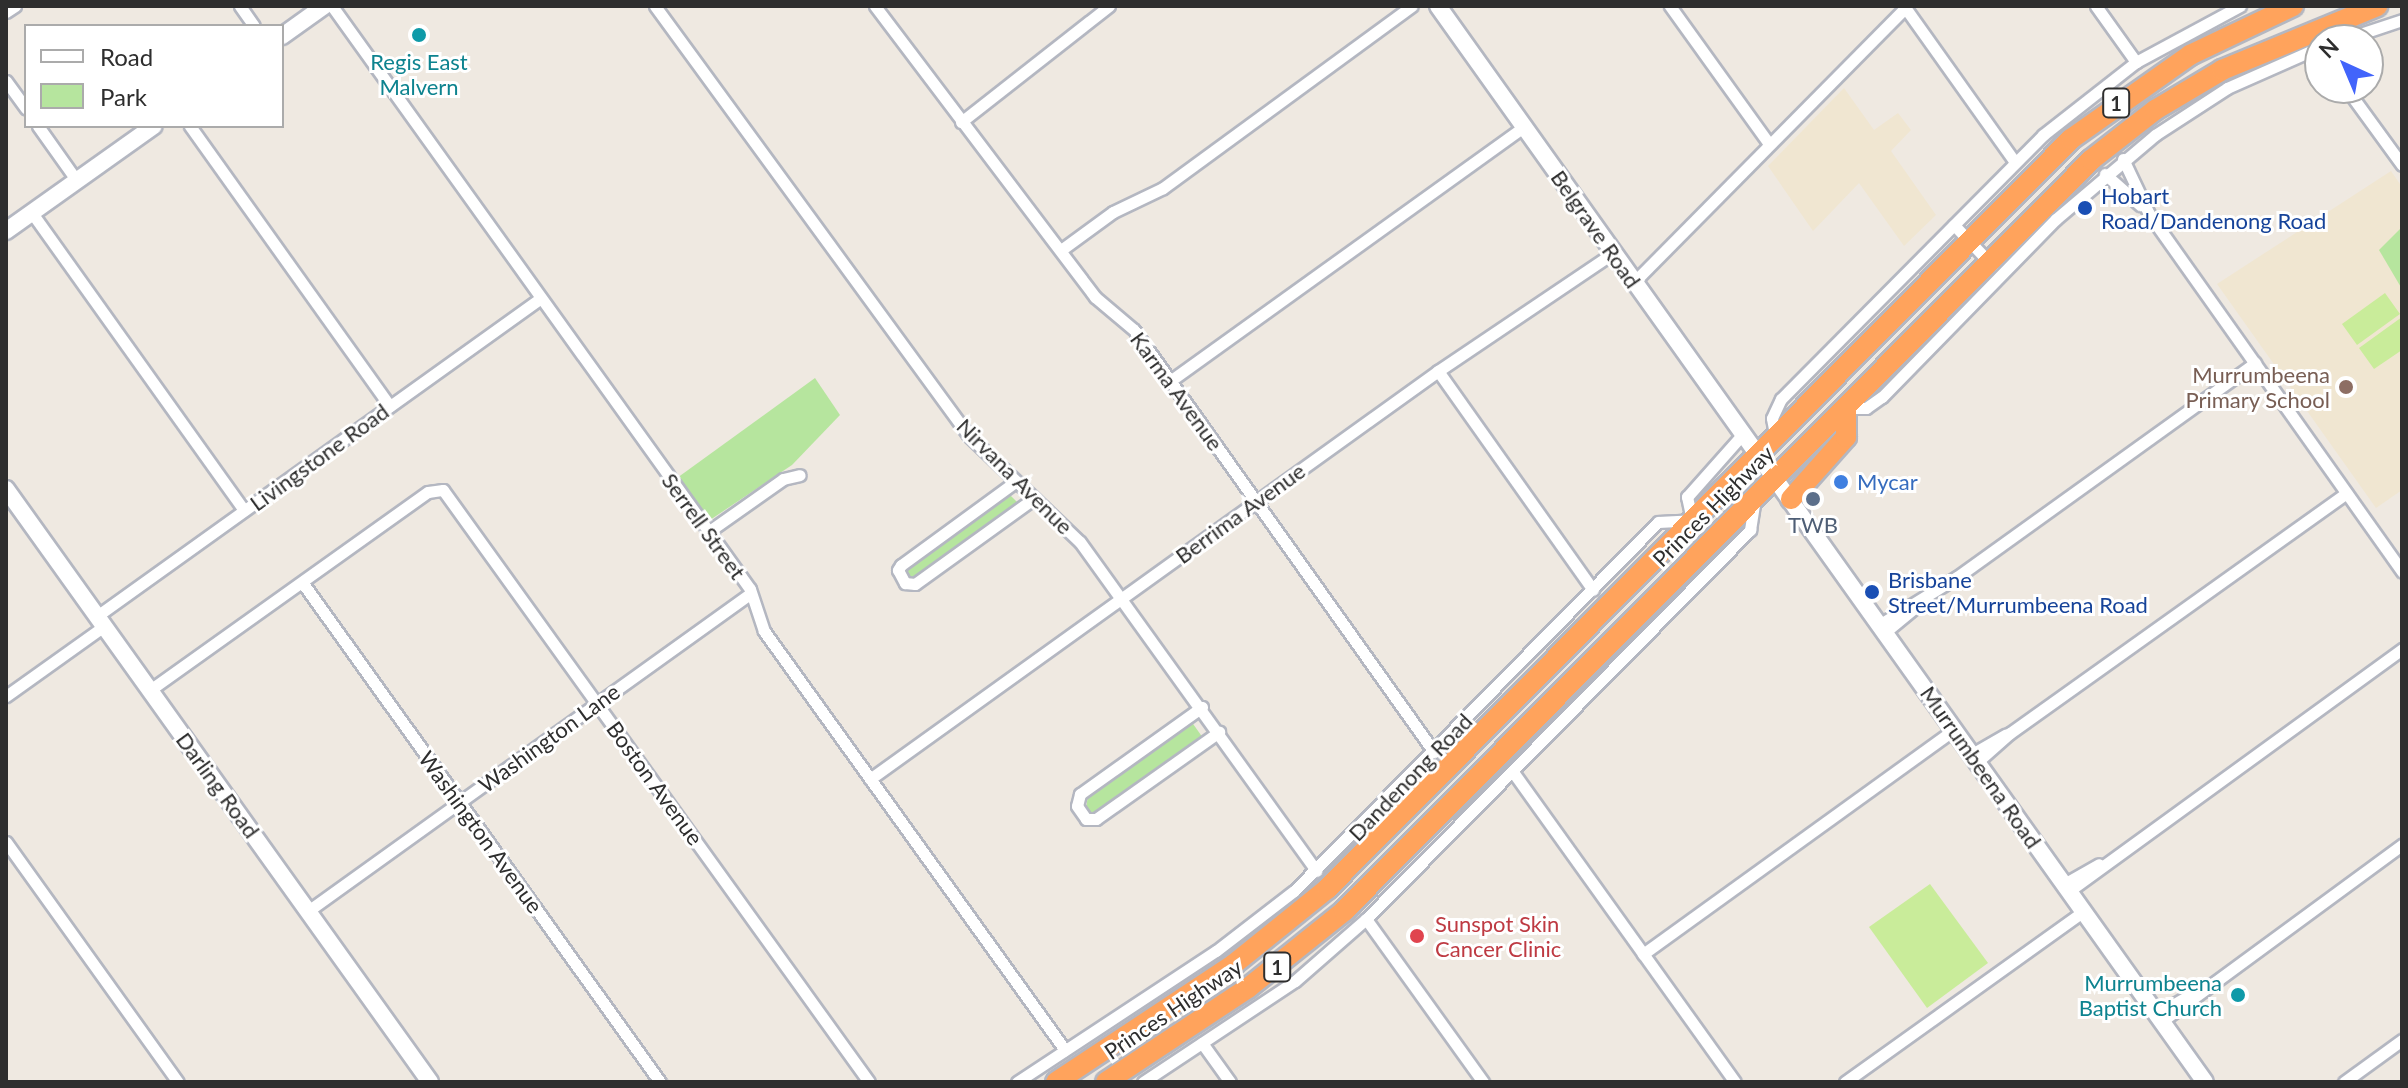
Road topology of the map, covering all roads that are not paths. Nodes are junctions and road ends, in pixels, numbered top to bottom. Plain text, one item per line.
1 (15, 6) edge
2 (240, 6) edge
3 (324, 6) edge
4 (332, 6) edge
5 (655, 6) edge
6 (875, 6) edge
7 (1109, 6) edge
8 (1412, 6) edge
9 (1438, 6) edge
10 (1670, 6) edge
11 (2096, 6) edge
12 (2240, 6) edge
13 (2293, 6) edge
14 (2377, 6) edge
15 (1904, 7) edge
16 (6, 12) edge
17 (253, 24) edge
18 (284, 35) edge
19 (2304, 56) edge
20 (2136, 62) junction
21 (6, 81) edge
22 (2358, 104) edge
23 (24, 106) edge
24 (961, 122) junction
25 (1524, 127) junction
26 (39, 128) edge
27 (151, 128) edge
28 (191, 128) edge
29 (1769, 144) junction
30 (2123, 159) junction
31 (2015, 162) junction
32 (2402, 165) edge
33 (2105, 174) junction
34 (77, 181) junction
35 (32, 213) junction
36 (2149, 214) junction
37 (6, 231) edge
38 (1961, 232) junction
39 (1061, 250) junction
40 (1613, 253) junction
41 (1995, 268) junction
42 (1634, 282) junction
43 (541, 298) junction
44 (2255, 363) junction
45 (1438, 371) junction
46 (1170, 381) junction
47 (390, 406) junction
48 (1846, 408) junction
49 (1743, 434) junction
50 (1756, 452) junction
51 (800, 475) dead end
52 (1776, 477) junction
53 (1015, 482) junction
54 (6, 489) edge
55 (2346, 493) junction
56 (1755, 498) junction
57 (1033, 499) junction
58 (1791, 499) junction
59 (1256, 501) junction
60 (244, 510) junction
61 (1692, 520) junction
62 (708, 532) junction
63 (2402, 571) edge
64 (302, 582) junction
65 (1593, 590) junction
66 (751, 593) junction
67 (1121, 598) junction
68 (100, 621) junction
69 (1629, 625) junction
70 (1882, 629) junction
71 (1650, 631) junction
72 (2402, 649) edge
73 (150, 690) junction
74 (6, 696) edge
75 (597, 703) junction
76 (1202, 707) junction
77 (1955, 729) junction
78 (1219, 732) junction
79 (1434, 752) junction
80 (1974, 758) junction
81 (1513, 772) junction
82 (870, 779) junction
83 (460, 802) junction
84 (1391, 826) junction
85 (6, 842) edge
86 (2402, 845) edge
87 (1410, 847) junction
88 (1316, 871) junction
89 (2067, 888) junction
90 (308, 911) junction
91 (2084, 911) junction
92 (1366, 919) junction
93 (1643, 954) junction
94 (2159, 1018) junction
95 (2402, 1040) edge
96 (1202, 1043) junction
97 (1065, 1050) junction
98 (178, 1082) edge
99 (430, 1082) edge
100 (660, 1082) edge
101 (869, 1082) edge
102 (1017, 1082) edge
103 (1056, 1082) edge
104 (1106, 1082) edge
105 (1143, 1082) edge
106 (1230, 1082) edge
107 (1483, 1082) edge
108 (1735, 1082) edge
109 (1845, 1082) edge
110 (2205, 1082) edge
111 (2344, 1082) edge

1 - 16 street
2 - 17 street
3 - 18 main road
4 - 43 street, Serrell Street
5 - 53 street, Nirvana Avenue
6 - 24 street, Karma Avenue
7 - 24 street
8 - 39 street
9 - 25 main road, Belgrave Road
10 - 29 street
11 - 20 street
12 - 20 street
13 - 38 highway, Princes Highway / 1
14 - 41 highway, Princes Highway / 1
15 - 29 street
15 - 31 street
19 - 30 street
20 - 31 street
21 - 23 street
22 - 32 street
24 - 39 street, Karma Avenue
25 - 40 main road, Belgrave Road
25 - 46 street
26 - 34 street
27 - 34 main road
28 - 47 street
29 - 42 street
30 - 33 street
30 - 36 street
31 - 38 street
33 - 36 street
33 - 41 street
34 - 35 main road
35 - 37 main road
35 - 60 street
36 - 44 street
38 - 41 street
38 - 50 highway, Princes Highway / 1
39 - 46 street, Karma Avenue
40 - 42 main road, Belgrave Road
40 - 45 street, Berrima Avenue
41 - 48 highway, Princes Highway / 1
42 - 49 main road, Belgrave Road
43 - 47 street, Livingstone Road
43 - 62 street, Serrell Street
44 - 55 street
44 - 70 street
45 - 59 street, Berrima Avenue
45 - 65 street
46 - 59 street, Karma Avenue
47 - 60 street, Livingstone Road
48 - 52 highway, Princes Highway / 1
48 - 58 highway
49 - 50 main road, Belgrave Road
49 - 61 street
50 - 52 main road, Murrumbeena Road
50 - 61 highway, Princes Highway / 1
51 - 62 street
52 - 56 highway, Princes Highway / 1
52 - 58 main road, Murrumbeena Road
53 - 57 street, Nirvana Avenue
53 - 57 street
54 - 68 main road, Darling Road
55 - 63 street
55 - 80 street
56 - 69 highway, Princes Highway / 1
56 - 71 street
57 - 67 street, Nirvana Avenue
58 - 70 main road, Murrumbeena Road
59 - 67 street, Berrima Avenue
59 - 79 street, Karma Avenue
60 - 68 street, Livingstone Road
61 - 65 street, Dandenong Road
61 - 84 highway, Princes Highway / 1
62 - 66 street, Serrell Street
64 - 73 street
64 - 75 street, Boston Avenue
64 - 83 street, Washington Avenue
65 - 79 street, Dandenong Road
66 - 75 street, Washington Lane
66 - 82 street, Serrell Street
67 - 76 street, Nirvana Avenue
67 - 82 street, Berrima Avenue
68 - 73 main road, Darling Road
68 - 74 street, Livingstone Road
69 - 71 street
69 - 87 highway, Princes Highway / 1
70 - 77 main road, Murrumbeena Road
71 - 81 street
72 - 89 street
73 - 90 main road, Darling Road
75 - 83 street, Washington Lane
75 - 101 street, Boston Avenue
76 - 78 street, Nirvana Avenue
76 - 78 street
77 - 80 main road, Murrumbeena Road
77 - 93 street
78 - 88 street, Nirvana Avenue
79 - 88 street, Dandenong Road
80 - 89 main road, Murrumbeena Road
81 - 92 street
81 - 93 street
82 - 97 street, Serrell Street
83 - 90 street, Washington Lane
83 - 100 street, Washington Avenue
84 - 87 highway
84 - 103 highway, Princes Highway / 1
85 - 98 street
86 - 94 street
87 - 104 highway, Princes Highway / 1
88 - 97 street, Dandenong Road
89 - 91 main road, Murrumbeena Road
90 - 99 main road, Darling Road
91 - 94 main road, Murrumbeena Road
91 - 109 street
92 - 96 street
92 - 107 street
93 - 108 street
94 - 110 main road, Murrumbeena Road
95 - 111 street
96 - 105 street
96 - 106 street
97 - 102 street, Dandenong Road

